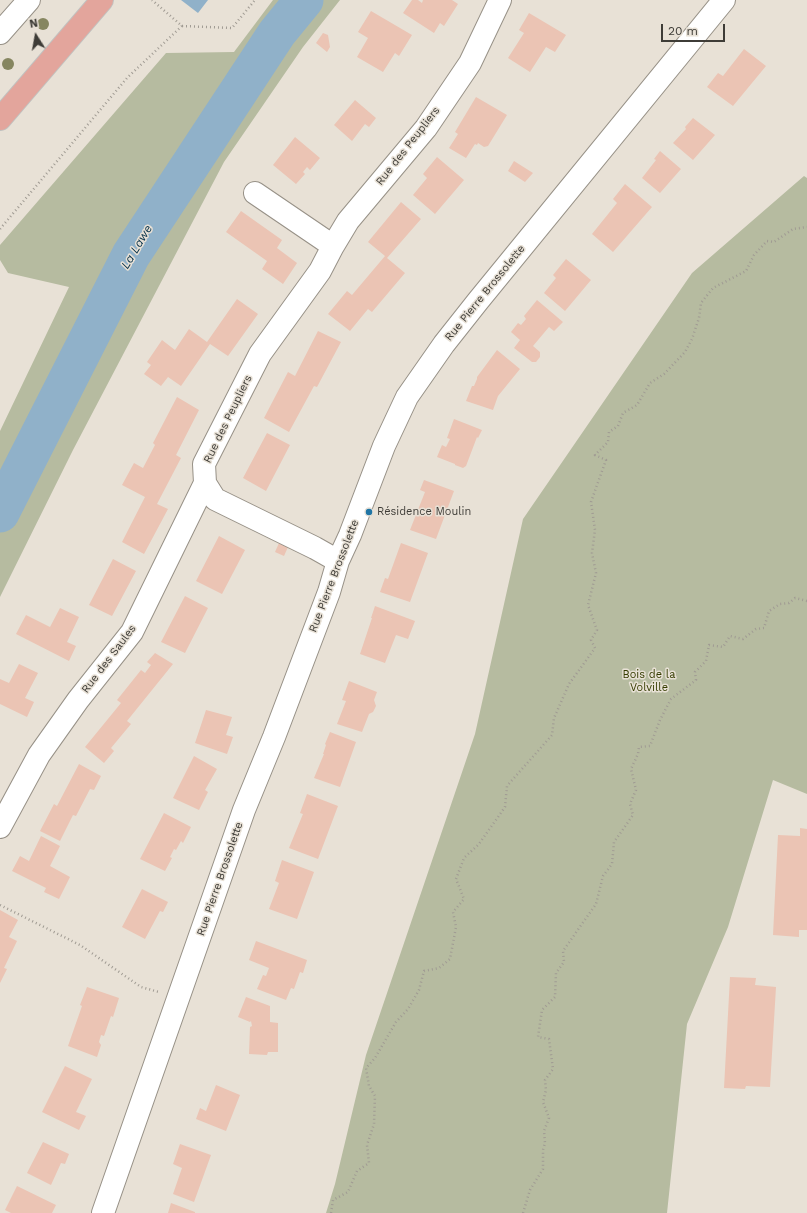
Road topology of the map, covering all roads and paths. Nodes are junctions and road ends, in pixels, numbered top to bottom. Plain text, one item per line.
1 (29, 0) edge
2 (102, 0) edge
3 (152, 0) edge
4 (255, 0) edge
5 (500, 0) edge
6 (724, 0) edge
7 (182, 26) junction
8 (0, 33) edge
9 (0, 119) edge
10 (255, 192) dead end
11 (807, 227) edge
12 (0, 229) edge
13 (332, 246) junction
14 (205, 483) junction
15 (338, 561) junction
16 (807, 601) edge
17 (0, 827) edge
18 (0, 905) edge
19 (177, 1002) junction
20 (103, 1213) edge
21 (331, 1213) edge
22 (522, 1213) edge

1 - 8 street
2 - 9 main road
3 - 7 path
4 - 7 path
5 - 13 street, Rue des Peupliers
6 - 15 street, Rue Pierre Brossolette
7 - 12 path
10 - 13 street
11 - 21 path
13 - 14 street, Rue des Peupliers
14 - 15 street
14 - 17 street, Rue des Saules
15 - 19 street, Rue Pierre Brossolette
16 - 22 path
18 - 19 path
19 - 20 street, Rue Pierre Brossolette

